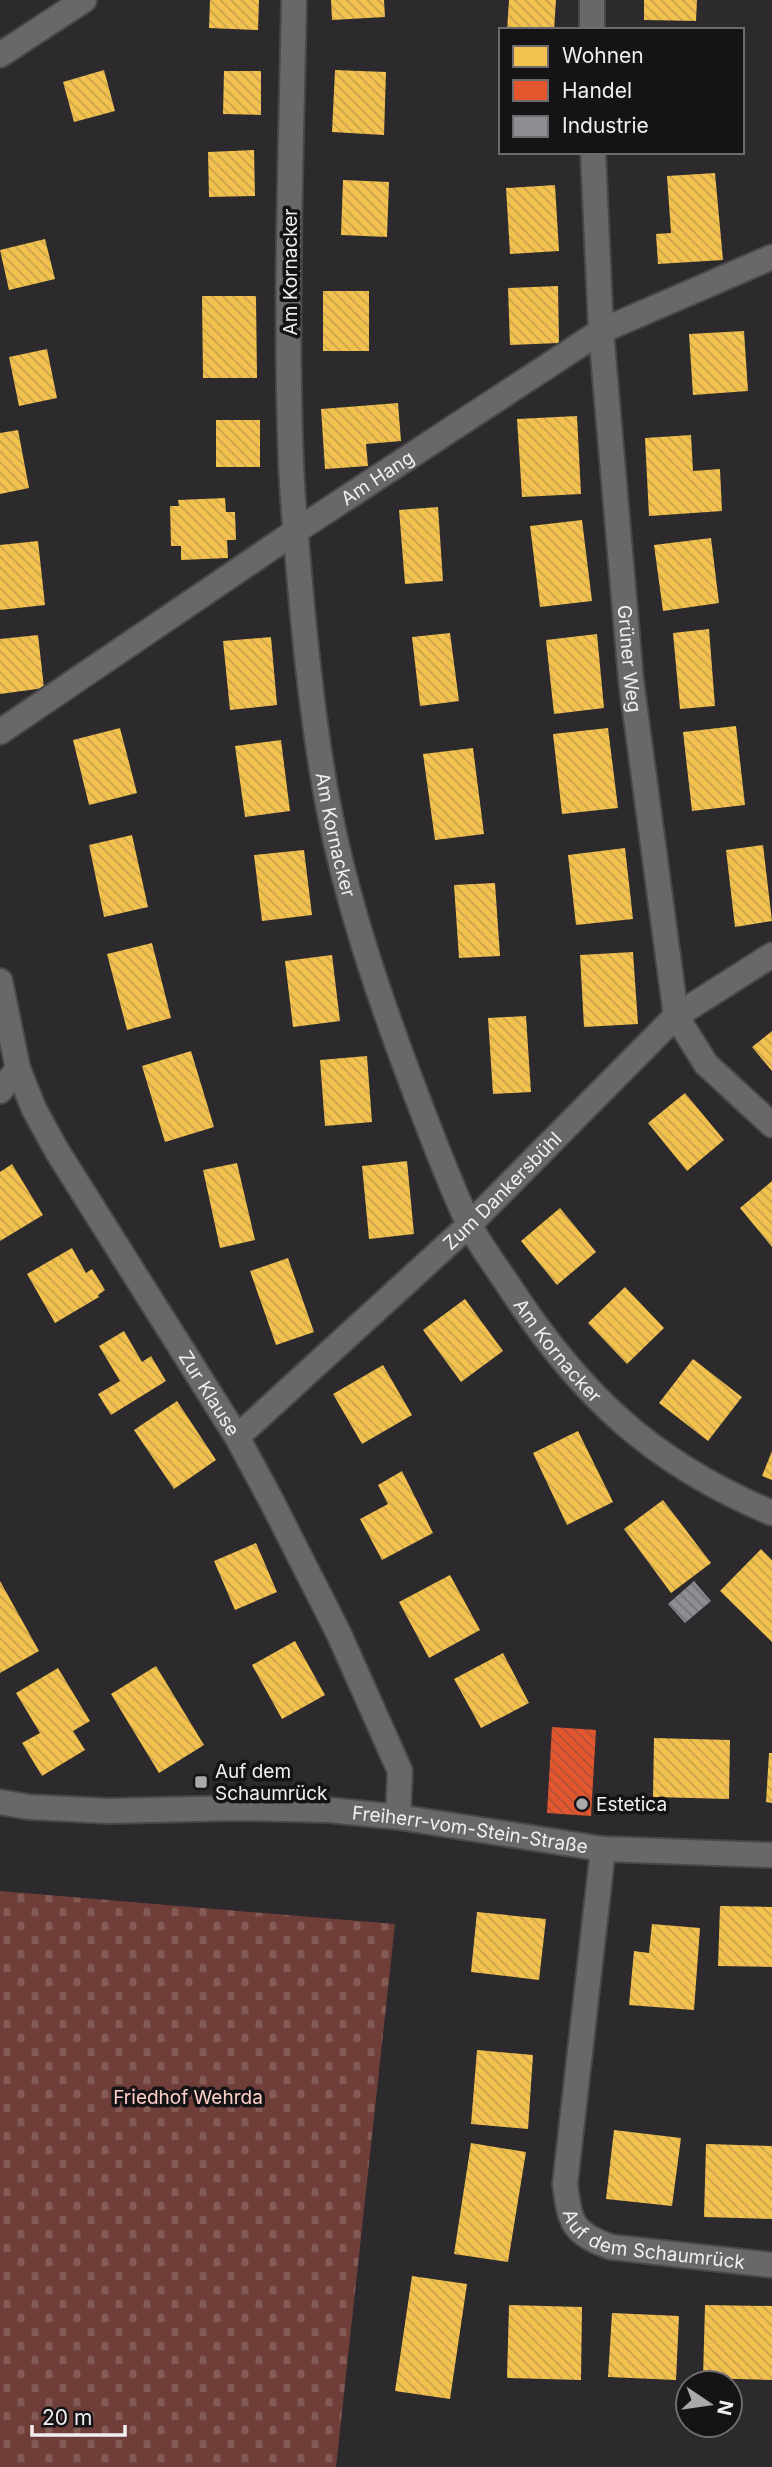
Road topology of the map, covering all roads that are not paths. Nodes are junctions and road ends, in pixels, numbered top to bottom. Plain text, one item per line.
1 (84, 0) edge
2 (294, 0) edge
3 (593, 0) edge
4 (592, 28) edge
5 (0, 55) edge
6 (593, 154) edge
7 (772, 257) edge
8 (601, 331) junction
9 (296, 531) junction
10 (0, 732) edge
11 (772, 955) edge
12 (0, 981) edge
13 (676, 1016) junction
14 (18, 1069) junction
15 (0, 1091) edge
16 (772, 1125) edge
17 (469, 1224) junction
18 (237, 1437) junction
19 (772, 1513) edge
20 (0, 1801) edge
21 (398, 1817) junction
22 (603, 1849) junction
23 (772, 1855) edge
24 (772, 2265) edge

1 - 5 street
2 - 9 street, Am Kornacker
3 - 4 street
6 - 8 street, Grüner Weg
7 - 8 street, Am Hang
8 - 9 street, Am Hang
8 - 13 street, Grüner Weg
9 - 10 street, Am Hang
9 - 17 street, Am Kornacker
11 - 13 street, Zum Dankersbühl
12 - 14 street, Zur Klause
13 - 16 street, Grüner Weg
13 - 17 street, Zum Dankersbühl
14 - 15 street
14 - 18 street, Zur Klause
17 - 18 street, Zum Dankersbühl
17 - 19 street, Am Kornacker
18 - 21 street, Zur Klause
20 - 21 street, Freiherr-vom-Stein-Straße
21 - 22 street, Freiherr-vom-Stein-Straße
22 - 23 street, Freiherr-vom-Stein-Straße
22 - 24 street, Auf dem Schaumrück

